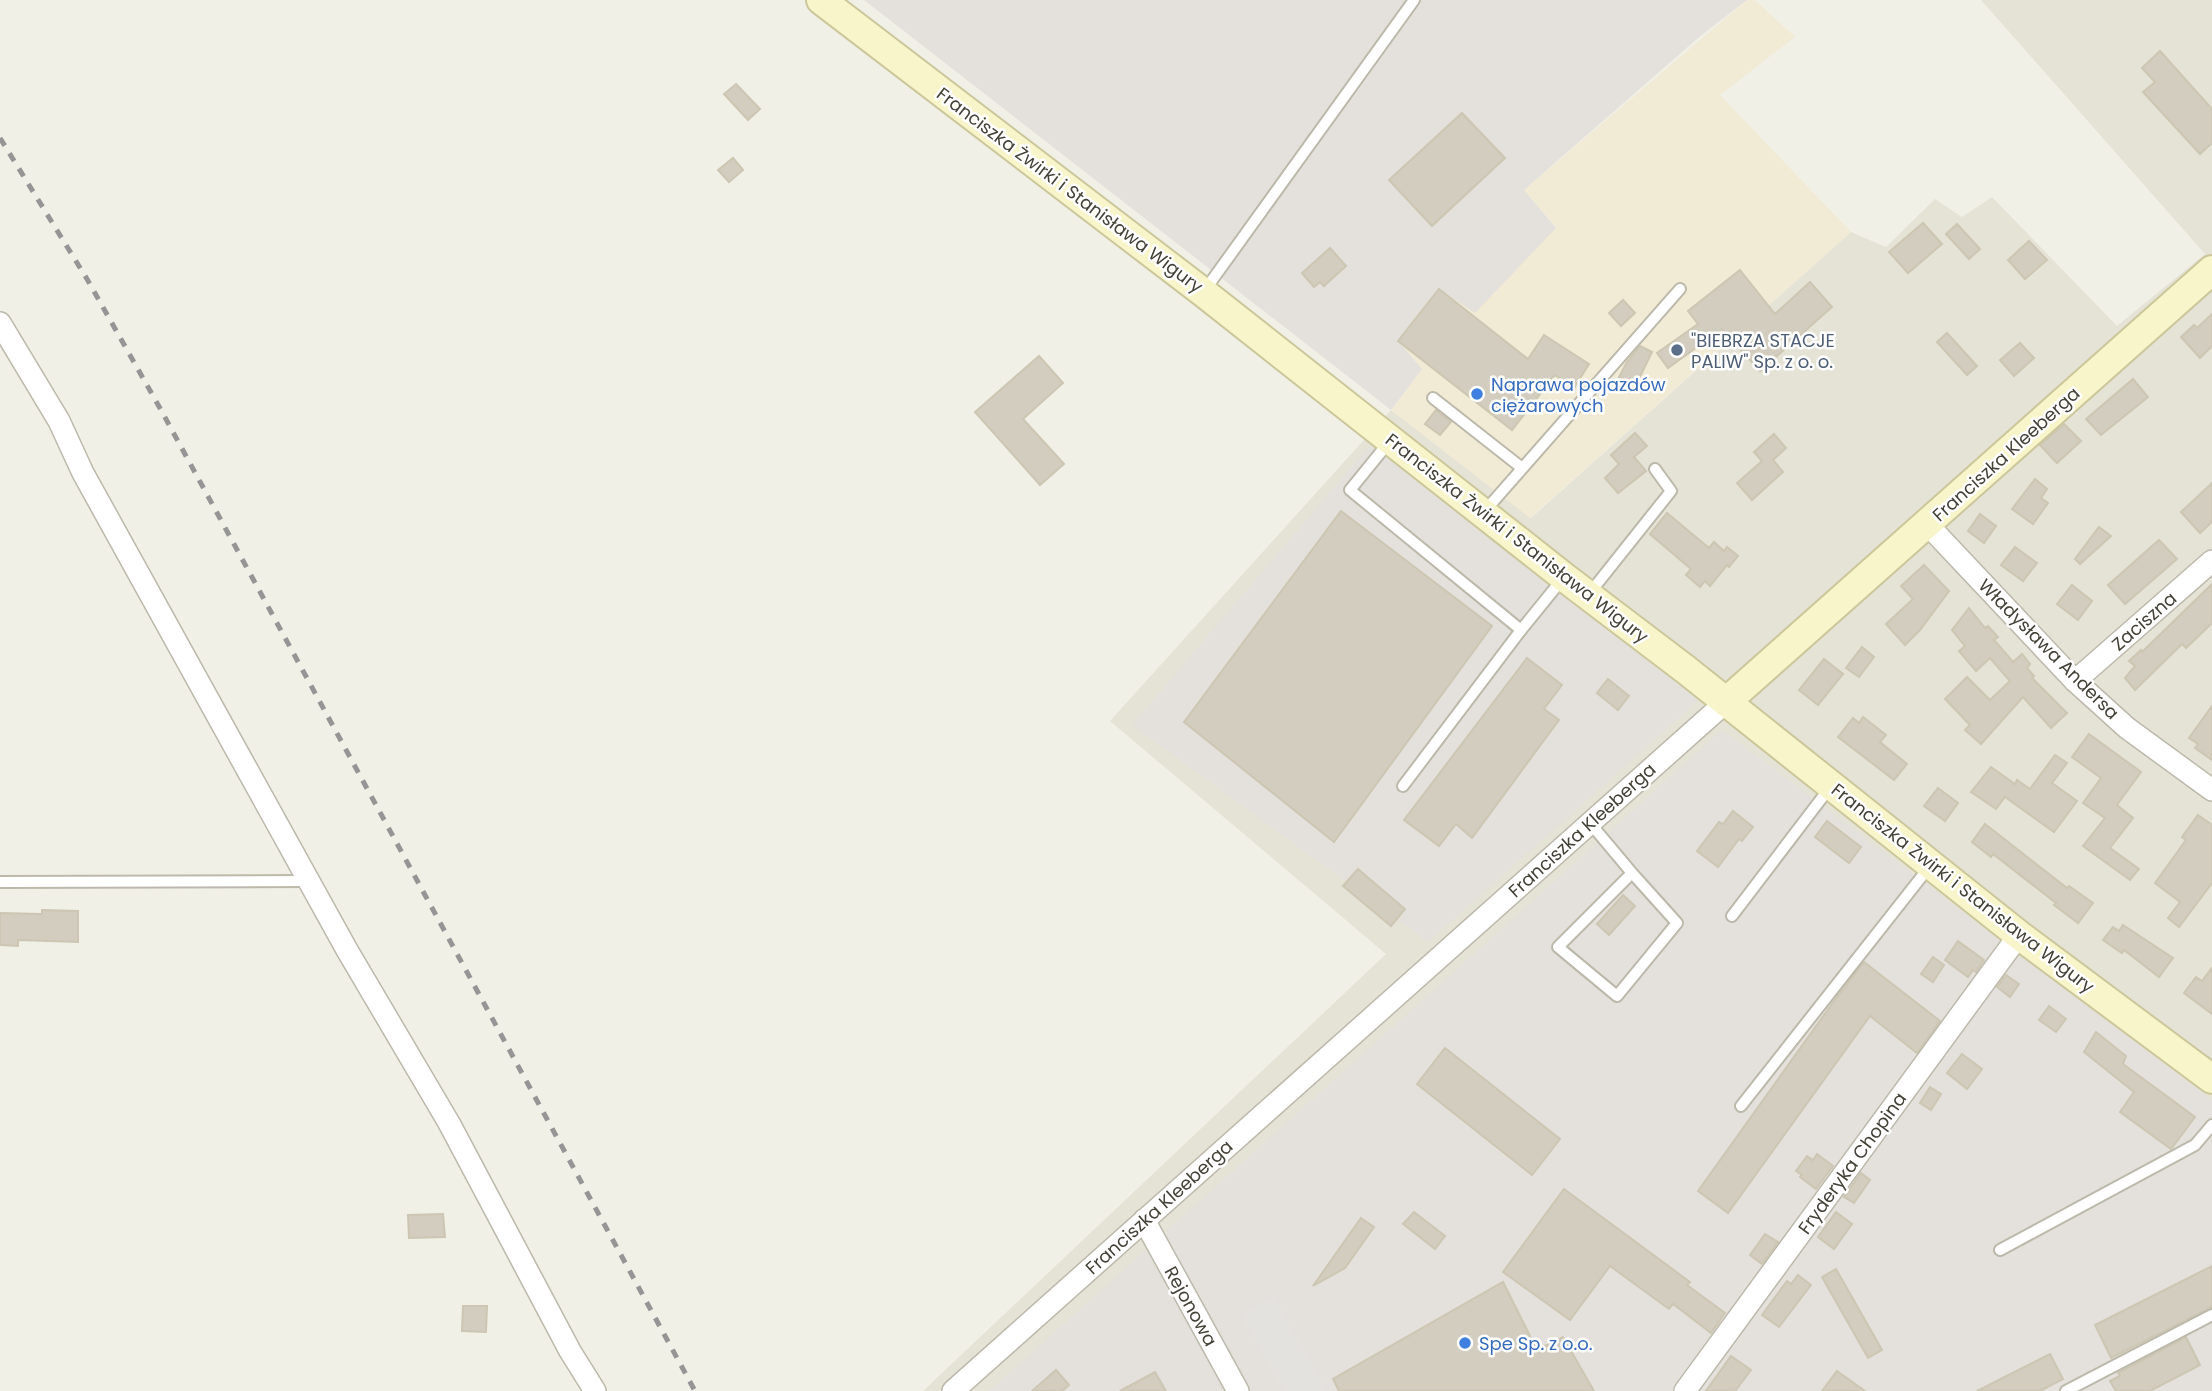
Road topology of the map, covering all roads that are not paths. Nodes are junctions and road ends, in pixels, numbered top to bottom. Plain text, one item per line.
1 (821, 0) edge
2 (1414, 0) edge
3 (2212, 270) edge
4 (1679, 289) dead end
5 (1204, 293) junction
6 (0, 323) edge
7 (1433, 398) dead end
8 (1391, 440) junction
9 (1522, 468) junction
10 (1655, 469) dead end
11 (1483, 513) junction
12 (1927, 524) junction
13 (2212, 561) edge
14 (1564, 577) junction
15 (1589, 595) junction
16 (1521, 630) junction
17 (2075, 681) junction
18 (1726, 702) junction
19 (1403, 786) dead end
20 (1831, 786) junction
21 (2212, 790) edge
22 (1590, 823) junction
23 (1931, 865) junction
24 (1632, 873) junction
25 (0, 881) edge
26 (309, 881) junction
27 (1732, 916) dead end
28 (2019, 936) junction
29 (2212, 1079) edge
30 (1741, 1106) dead end
31 (2212, 1125) edge
32 (1144, 1220) junction
33 (2000, 1250) dead end
34 (2212, 1315) edge
35 (595, 1391) edge
36 (953, 1391) edge
37 (1238, 1391) edge
38 (1685, 1391) edge
39 (2066, 1391) edge

1 - 5 street, Franciszka Żwirki i Stanisława Wigury
2 - 5 lane
3 - 12 street, Franciszka Kleeberga
4 - 9 lane
5 - 8 street, Franciszka Żwirki i Stanisława Wigury
6 - 26 street
7 - 9 lane
8 - 11 street, Franciszka Żwirki i Stanisława Wigury
8 - 16 lane
9 - 11 lane
10 - 15 lane
11 - 14 street, Franciszka Żwirki i Stanisława Wigury
12 - 17 street, Władysława Andersa
12 - 18 street, Franciszka Kleeberga
13 - 17 street, Zaciszna
14 - 15 street, Franciszka Żwirki i Stanisława Wigury
14 - 16 lane
15 - 18 street, Franciszka Żwirki i Stanisława Wigury
16 - 19 lane
17 - 21 street, Władysława Andersa
18 - 20 street, Franciszka Żwirki i Stanisława Wigury
18 - 22 street, Franciszka Kleeberga
20 - 23 street, Franciszka Żwirki i Stanisława Wigury
20 - 27 lane
22 - 24 lane
22 - 32 street, Franciszka Kleeberga
23 - 28 street, Franciszka Żwirki i Stanisława Wigury
23 - 30 lane
24 - 24 lane
25 - 26 lane
26 - 35 street
28 - 29 street, Franciszka Żwirki i Stanisława Wigury
28 - 38 street, Fryderyka Chopina
31 - 33 lane
32 - 36 street, Franciszka Kleeberga
32 - 37 street, Rejonowa
34 - 39 lane

